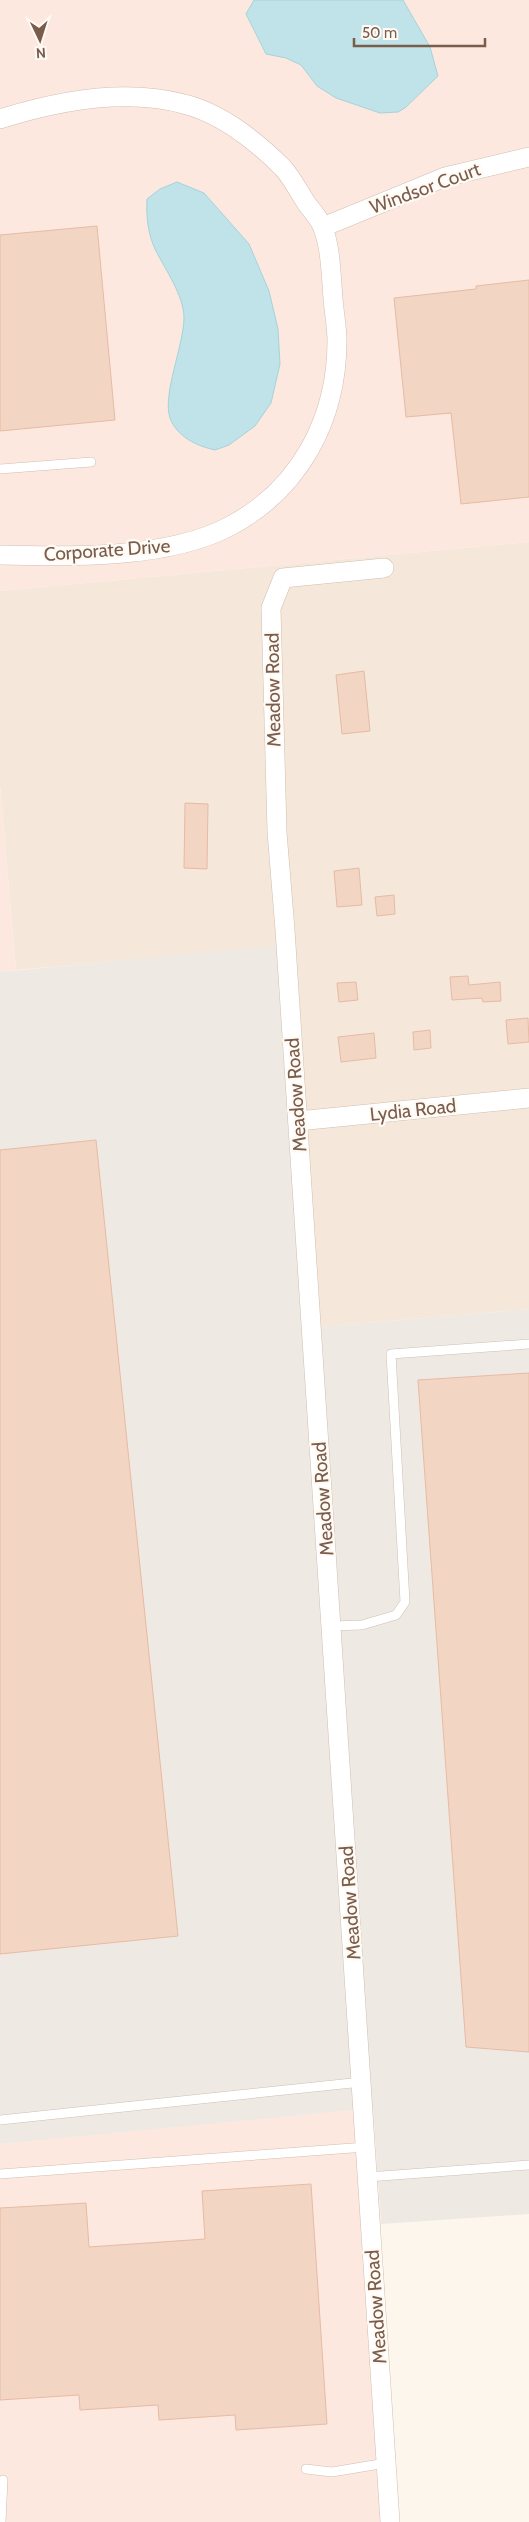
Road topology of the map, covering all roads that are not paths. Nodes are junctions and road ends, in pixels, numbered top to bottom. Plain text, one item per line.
1 (0, 119) edge
2 (529, 157) edge
3 (323, 227) junction
4 (91, 462) dead end
5 (0, 469) edge
6 (0, 555) edge
7 (384, 568) dead end
8 (529, 1098) edge
9 (298, 1121) junction
10 (529, 1344) edge
11 (332, 1626) junction
12 (362, 2082) junction
13 (0, 2120) edge
14 (366, 2147) junction
15 (529, 2165) edge
16 (0, 2174) edge
17 (368, 2177) junction
18 (386, 2463) junction
19 (306, 2469) dead end
20 (3, 2480) dead end
21 (1, 2522) edge
22 (390, 2522) edge

1 - 3 street
2 - 3 street, Windsor Court
3 - 6 street, Corporate Drive
4 - 5 lane
7 - 9 street, Meadow Road
8 - 9 street, Lydia Road
9 - 11 street, Meadow Road
10 - 11 lane
11 - 12 street, Meadow Road
12 - 13 lane
12 - 14 street, Meadow Road
14 - 16 lane
14 - 17 street, Meadow Road
15 - 17 lane
17 - 18 street, Meadow Road
18 - 19 lane
18 - 22 street, Meadow Road
20 - 21 lane

